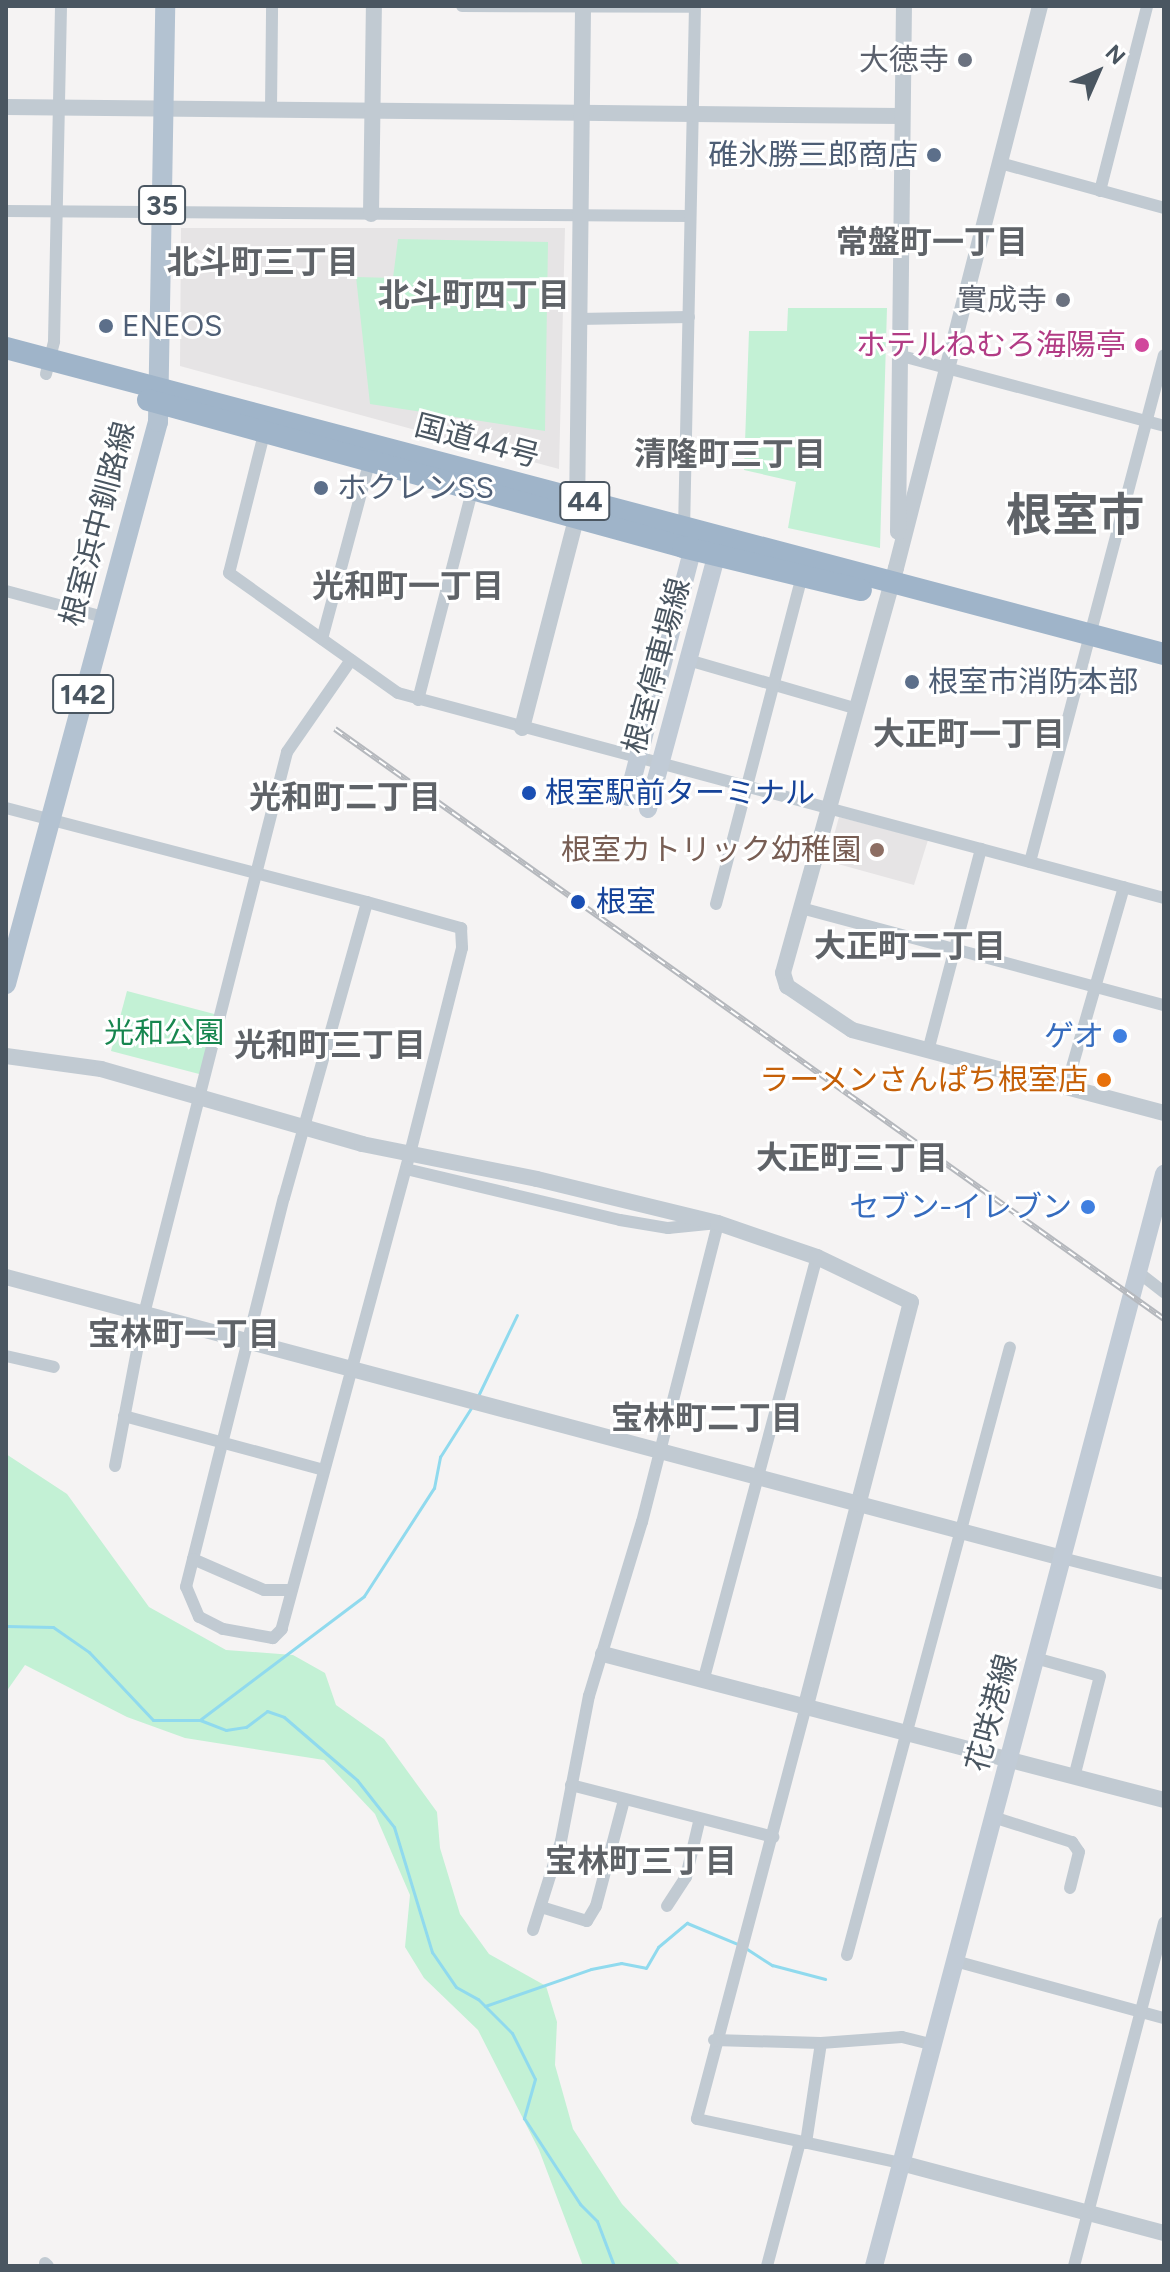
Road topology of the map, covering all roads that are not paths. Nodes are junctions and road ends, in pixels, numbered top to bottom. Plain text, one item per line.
1 (61, 6) edge
2 (165, 6) edge
3 (272, 6) edge
4 (374, 6) edge
5 (462, 6) edge
6 (904, 6) edge
7 (1040, 6) edge
8 (1147, 6) edge
9 (583, 7) edge
10 (695, 7) edge
11 (6, 107) edge
12 (59, 108) junction
13 (163, 108) junction
14 (271, 109) junction
15 (373, 110) junction
16 (582, 111) junction
17 (693, 114) junction
18 (901, 116) junction
19 (1000, 163) junction
20 (1100, 191) junction
21 (1164, 208) edge
22 (6, 211) edge
23 (57, 212) junction
24 (163, 213) junction
25 (371, 214) junction
26 (579, 215) junction
27 (690, 216) junction
28 (689, 317) junction
29 (578, 319) junction
30 (6, 348) edge
31 (898, 355) junction
32 (1164, 355) edge
33 (6, 363) edge
34 (48, 367) junction
35 (947, 367) junction
36 (161, 396) junction
37 (1146, 421) junction
38 (266, 425) junction
39 (1164, 426) edge
40 (370, 460) junction
41 (473, 488) junction
42 (577, 507) junction
43 (689, 540) junction
44 (719, 547) junction
45 (898, 557) junction
46 (802, 576) junction
47 (889, 589) junction
48 (6, 591) edge
49 (104, 617) junction
50 (322, 639) junction
51 (1088, 643) junction
52 (1164, 654) edge
53 (351, 660) junction
54 (688, 660) junction
55 (1164, 670) edge
56 (774, 686) junction
57 (418, 700) junction
58 (854, 708) junction
59 (522, 728) junction
60 (638, 759) junction
61 (659, 764) junction
62 (748, 787) junction
63 (628, 797) dead end
64 (828, 807) junction
65 (6, 808) edge
66 (648, 809) dead end
67 (50, 819) junction
68 (981, 849) junction
69 (1030, 862) junction
70 (259, 875) junction
71 (1124, 887) junction
72 (1164, 898) edge
73 (367, 902) junction
74 (716, 904) dead end
75 (801, 908) junction
76 (955, 950) junction
77 (6, 984) edge
78 (1094, 985) junction
79 (1164, 1005) edge
80 (928, 1051) junction
81 (6, 1056) edge
82 (1066, 1088) junction
83 (200, 1096) junction
84 (1164, 1113) edge
85 (305, 1127) junction
86 (408, 1161) junction
87 (1164, 1174) edge
88 (718, 1223) junction
89 (817, 1257) junction
90 (1138, 1272) junction
91 (6, 1277) edge
92 (1164, 1292) edge
93 (144, 1314) junction
94 (248, 1342) junction
95 (1010, 1347) dead end
96 (6, 1356) edge
97 (54, 1367) dead end
98 (352, 1370) junction
99 (124, 1416) junction
100 (220, 1441) junction
101 (657, 1454) junction
102 (115, 1466) dead end
103 (324, 1470) junction
104 (760, 1477) junction
105 (862, 1504) junction
106 (960, 1531) junction
107 (1062, 1558) junction
108 (193, 1559) junction
109 (1164, 1584) edge
110 (289, 1590) junction
111 (603, 1654) junction
112 (1035, 1658) junction
113 (704, 1678) junction
114 (806, 1706) junction
115 (908, 1734) junction
116 (1008, 1759) junction
117 (1074, 1777) junction
118 (571, 1785) junction
119 (624, 1800) junction
120 (1164, 1800) edge
121 (993, 1817) junction
122 (699, 1822) junction
123 (773, 1837) junction
124 (1070, 1888) dead end
125 (667, 1906) dead end
126 (541, 1907) junction
127 (1164, 1923) edge
128 (533, 1930) dead end
129 (847, 1955) dead end
130 (955, 1961) junction
131 (1140, 2012) junction
132 (1164, 2018) edge
133 (714, 2040) junction
134 (821, 2043) junction
135 (933, 2045) junction
136 (803, 2143) junction
137 (901, 2163) junction
138 (1088, 2214) junction
139 (1164, 2233) edge
140 (767, 2266) edge
141 (874, 2266) edge
142 (1074, 2266) edge

1 - 12 street
2 - 13 main road, 35
3 - 14 street
4 - 15 street
5 - 9 street
6 - 18 street
7 - 19 street
8 - 20 street
9 - 10 street
9 - 16 street
10 - 17 street
11 - 12 street
12 - 13 street
12 - 23 street
13 - 14 street
13 - 24 main road, 35
14 - 15 street
15 - 16 street
15 - 25 street
16 - 17 street
16 - 26 street
17 - 18 street
17 - 27 street
18 - 31 street
19 - 20 street
19 - 35 street
20 - 21 street
22 - 23 street
23 - 24 street
23 - 34 street
24 - 25 street
24 - 36 main road, 35
25 - 26 street
26 - 27 street
26 - 29 street
27 - 28 street
28 - 29 street
28 - 43 street
29 - 42 street
30 - 34 highway, 国道44号 / 44
31 - 35 street
31 - 45 street
32 - 37 street
33 - 34 highway, 国道44号 / 44
34 - 36 highway, 国道44号 / 44
35 - 37 street
35 - 45 street
36 - 38 highway, 国道44号 / 44
36 - 49 main road, 根室浜中釧路線 / 142
37 - 39 street
37 - 51 street
38 - 40 highway, 国道44号 / 44
38 - 42 highway, 国道44号 / 44
38 - 50 street
40 - 41 highway, 国道44号 / 44
40 - 50 street
41 - 42 highway, 国道44号 / 44
41 - 57 street
42 - 43 highway, 国道44号 / 44
42 - 59 street
43 - 44 highway, 国道44号 / 44
43 - 60 main road, 根室停車場線
44 - 46 highway, 国道44号 / 44
44 - 47 highway, 国道44号 / 44
44 - 54 main road, 根室停車場線
45 - 47 street
46 - 47 highway, 国道44号 / 44
46 - 56 street
47 - 51 highway, 国道44号 / 44
47 - 58 street
48 - 49 street
49 - 67 main road, 根室浜中釧路線 / 142
50 - 53 street
51 - 52 highway, 国道44号 / 44
51 - 55 highway, 国道44号 / 44
51 - 69 street
53 - 57 street
53 - 70 street
54 - 56 street
54 - 61 main road, 根室停車場線
56 - 58 street
56 - 62 street
57 - 59 street
58 - 64 street
59 - 60 street
60 - 61 street
60 - 63 main road, 根室停車場線
61 - 62 street
61 - 66 main road, 根室停車場線
62 - 64 street
62 - 74 street
64 - 68 street
64 - 75 street
65 - 67 street
67 - 70 street
67 - 77 main road, 根室浜中釧路線 / 142
68 - 69 street
68 - 76 street
69 - 71 street
70 - 73 street
70 - 83 street
71 - 72 street
71 - 78 street
73 - 85 street
73 - 86 street
75 - 76 street
75 - 80 street
76 - 78 street
76 - 80 street
78 - 79 street
78 - 82 street
80 - 82 street
81 - 83 street
82 - 84 street
83 - 85 street
83 - 93 street
85 - 86 street
85 - 94 street
86 - 88 street
86 - 88 street
86 - 98 street
87 - 90 main road, 花咲港線
88 - 89 street
88 - 101 street
89 - 104 street
89 - 105 street
90 - 92 street
90 - 107 main road, 花咲港線
91 - 93 street
93 - 94 street
93 - 99 street
94 - 98 street
94 - 100 street
95 - 106 street
96 - 97 street
98 - 101 street
98 - 103 street
99 - 100 street
99 - 102 street
100 - 103 street
100 - 108 street
101 - 104 street
101 - 111 street
103 - 110 street
104 - 105 street
104 - 113 street
105 - 106 street
105 - 114 street
106 - 107 street
106 - 115 street
107 - 109 street
107 - 112 main road, 花咲港線
108 - 110 street
108 - 110 street
111 - 113 street
111 - 118 street
112 - 116 main road, 花咲港線
112 - 117 street
113 - 114 street
114 - 115 street
114 - 123 street
115 - 116 street
115 - 129 street
116 - 117 street
116 - 121 main road, 花咲港線
117 - 120 street
118 - 119 street
118 - 126 street
119 - 122 street
119 - 126 street
121 - 124 street
121 - 130 main road, 花咲港線
122 - 123 street
122 - 125 street
123 - 133 street
126 - 128 street
127 - 131 street
130 - 131 street
130 - 135 main road, 花咲港線
131 - 132 street
131 - 138 street
133 - 134 street
133 - 136 street
134 - 135 street
134 - 136 street
135 - 137 main road, 花咲港線
136 - 137 street
136 - 140 street
137 - 138 street
137 - 141 main road, 花咲港線
138 - 139 street
138 - 142 street

